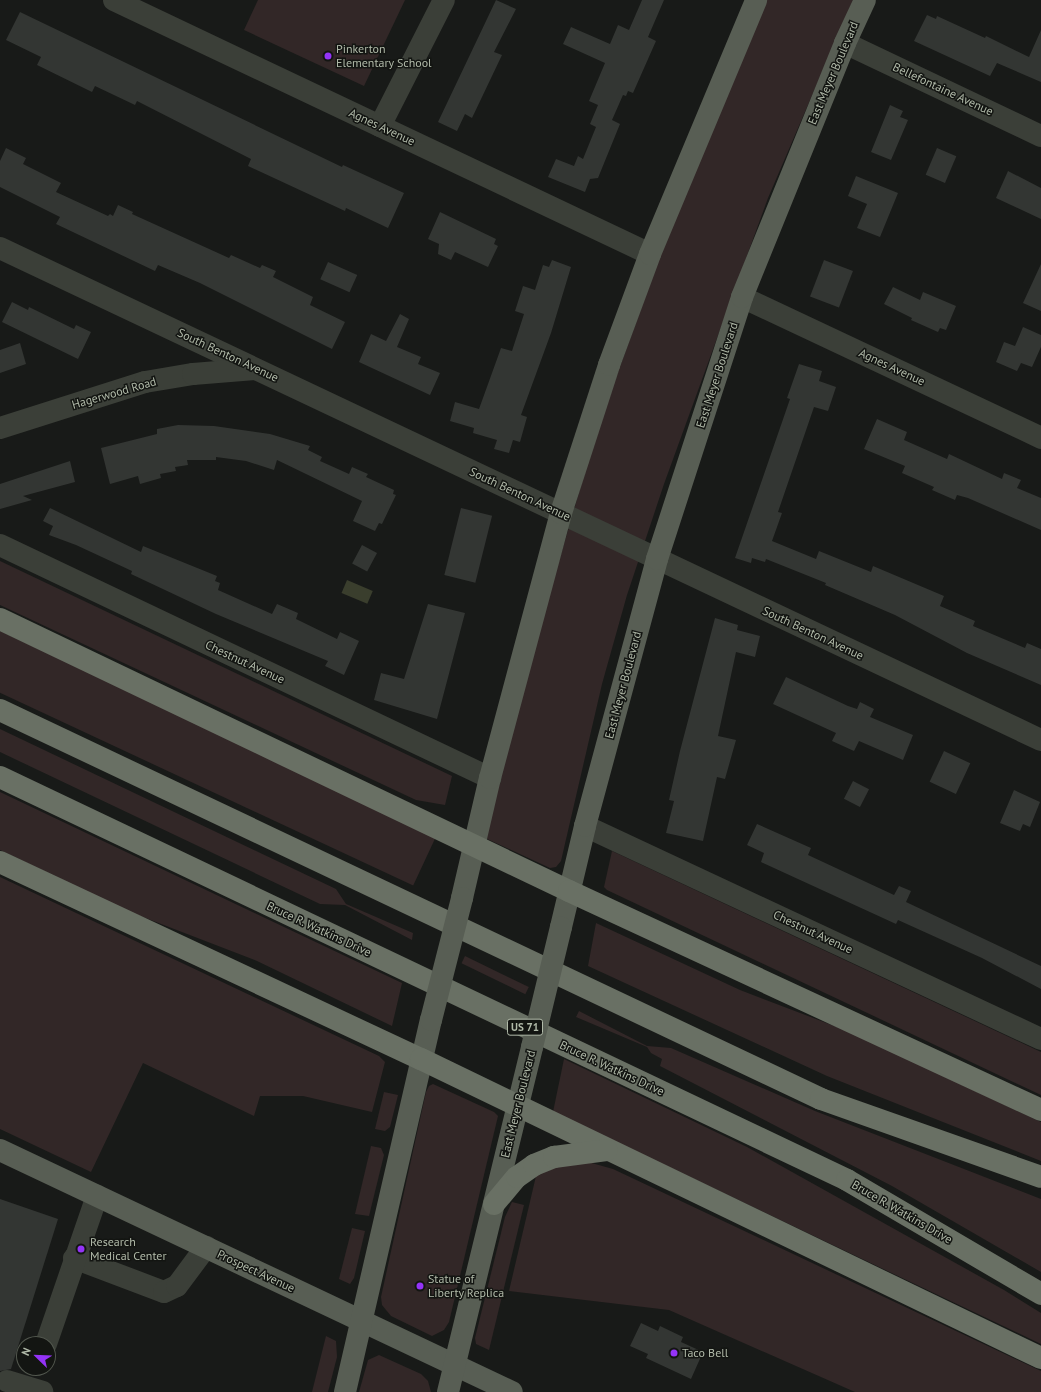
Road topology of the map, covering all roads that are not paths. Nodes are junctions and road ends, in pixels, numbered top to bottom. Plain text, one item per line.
1 (114, 0) edge
2 (444, 0) edge
3 (756, 0) edge
4 (865, 0) edge
5 (845, 43) junction
6 (380, 126) junction
7 (1041, 136) edge
8 (0, 248) edge
9 (650, 254) junction
10 (742, 297) junction
11 (256, 369) junction
12 (0, 428) edge
13 (1041, 438) edge
14 (561, 513) junction
15 (0, 545) edge
16 (657, 559) junction
17 (0, 619) edge
18 (0, 710) edge
19 (1041, 740) edge
20 (0, 777) edge
21 (490, 778) junction
22 (585, 826) junction
23 (475, 846) junction
24 (0, 862) edge
25 (569, 891) junction
26 (1041, 1039) edge
27 (421, 1059) junction
28 (516, 1106) junction
29 (1041, 1110) edge
30 (607, 1150) junction
31 (1, 1155) edge
32 (1041, 1177) edge
33 (97, 1196) junction
34 (494, 1204) junction
35 (206, 1247) junction
36 (74, 1258) junction
37 (1041, 1294) edge
38 (363, 1321) junction
39 (49, 1336) edge
40 (1041, 1358) edge
41 (455, 1366) junction
42 (7, 1381) dead end
43 (42, 1392) edge
44 (345, 1392) edge
45 (448, 1392) edge
46 (512, 1392) edge

1 - 6 street, Agnes Avenue
2 - 6 street
3 - 9 main road
4 - 5 main road, East Meyer Boulevard
5 - 7 street, Bellefontaine Avenue
5 - 10 main road, East Meyer Boulevard
6 - 9 street, Agnes Avenue
8 - 11 street, South Benton Avenue
9 - 14 main road
10 - 13 street, Agnes Avenue
10 - 16 main road, East Meyer Boulevard
11 - 12 street, Hagerwood Road
11 - 14 street, South Benton Avenue
14 - 16 street, South Benton Avenue
14 - 21 main road
15 - 21 street, Chestnut Avenue
16 - 19 street, South Benton Avenue
16 - 22 main road, East Meyer Boulevard
17 - 23 highway
18 - 32 highway
20 - 37 highway, Bruce R. Watkins Drive / US 71
21 - 23 main road
22 - 25 main road, East Meyer Boulevard
22 - 26 street, Chestnut Avenue
23 - 25 highway
23 - 27 main road, bridge
24 - 27 highway
25 - 28 main road, East Meyer Boulevard, bridge
25 - 29 highway
27 - 28 highway
27 - 38 main road
28 - 30 highway
28 - 34 main road, East Meyer Boulevard
30 - 34 highway
30 - 40 highway
31 - 33 main road, Prospect Avenue
33 - 35 main road, Prospect Avenue
33 - 36 street
34 - 41 main road, East Meyer Boulevard
35 - 36 street
35 - 38 main road, Prospect Avenue
36 - 39 street
38 - 41 main road, Prospect Avenue
38 - 44 main road
41 - 45 main road, East Meyer Boulevard
41 - 46 main road, Prospect Avenue
42 - 43 street

